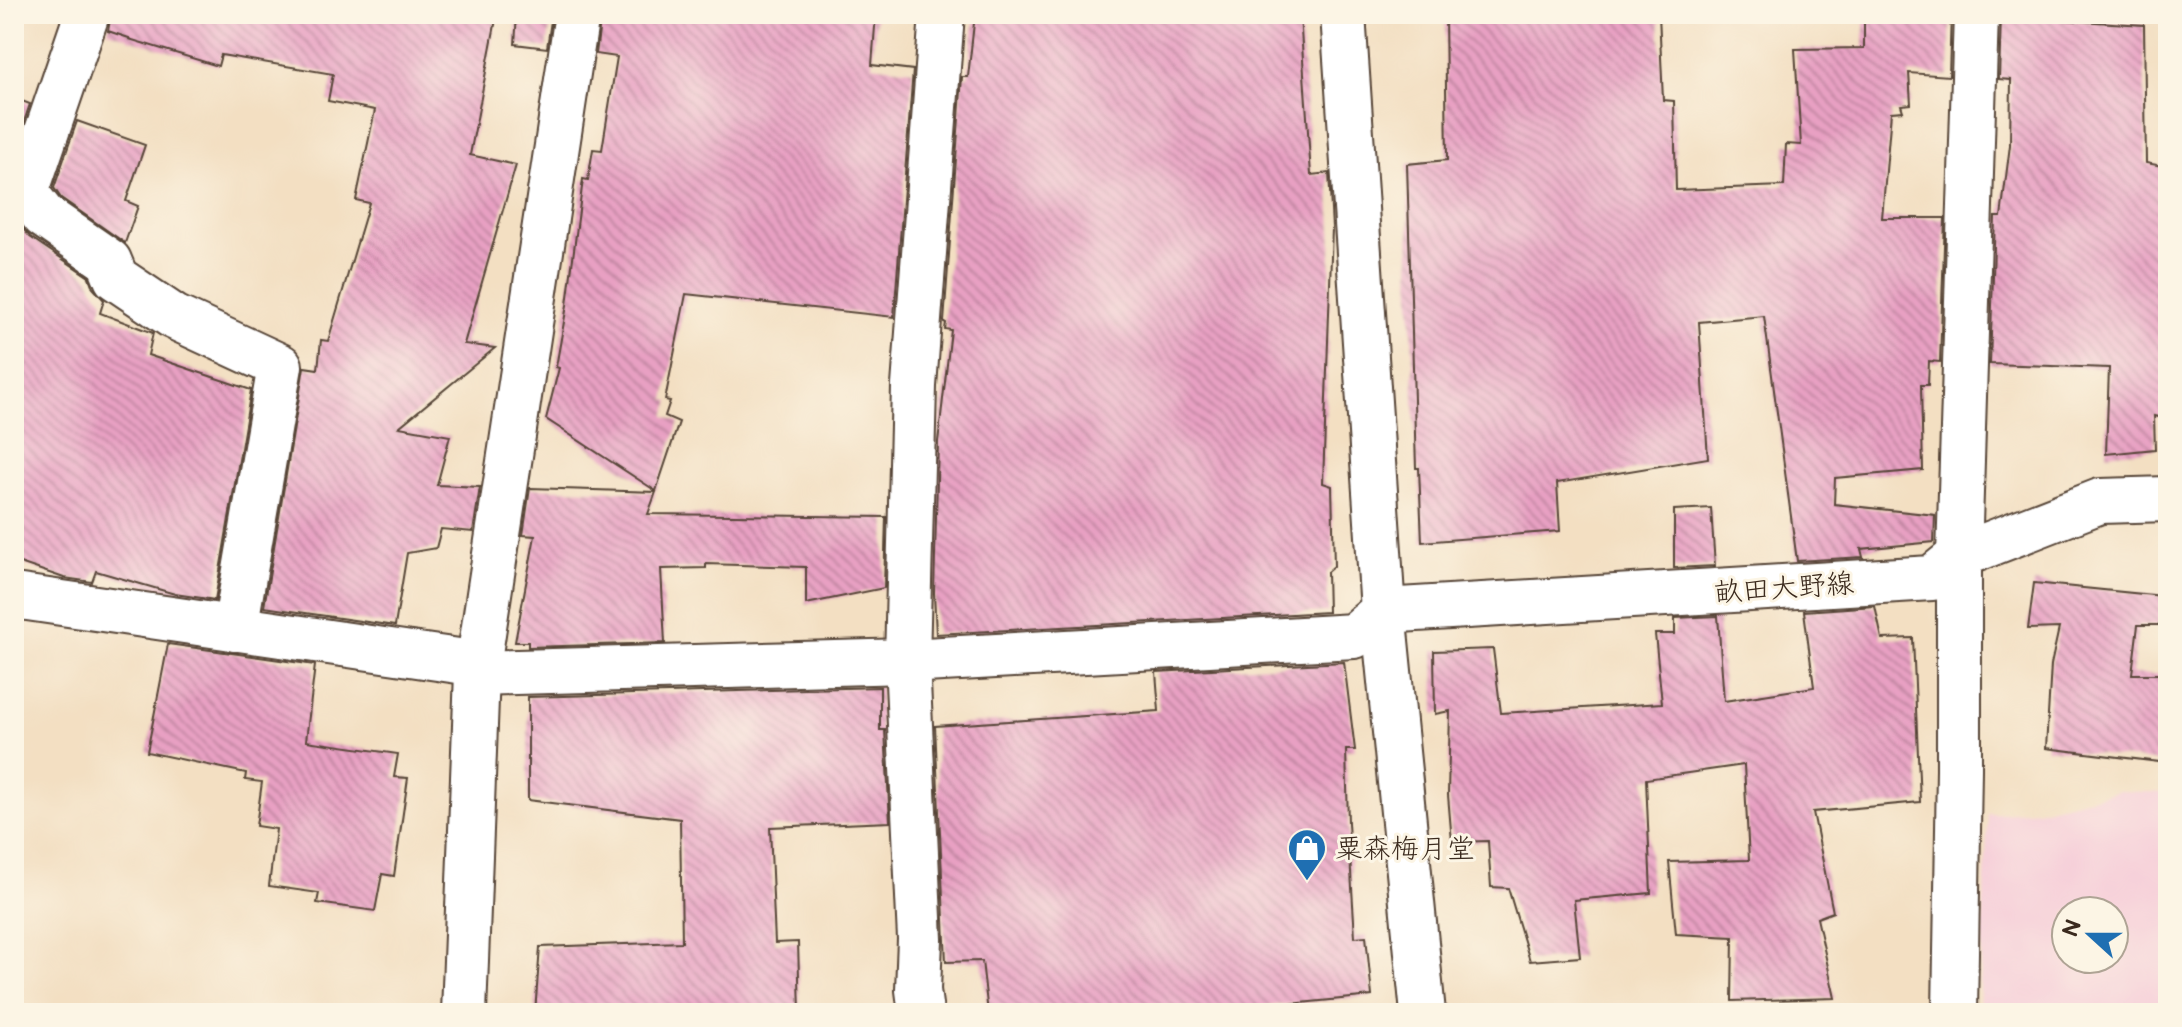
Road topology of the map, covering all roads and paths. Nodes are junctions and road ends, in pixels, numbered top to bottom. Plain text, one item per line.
1 (87, 14) edge
2 (577, 14) edge
3 (942, 14) edge
4 (1343, 14) edge
5 (1976, 14) edge
6 (20, 192) edge
7 (2168, 499) edge
8 (1959, 556) junction
9 (14, 596) edge
10 (1383, 611) junction
11 (235, 629) junction
12 (907, 661) junction
13 (478, 669) junction
14 (464, 1013) edge
15 (921, 1013) edge
16 (1423, 1013) edge
17 (1955, 1013) edge

1 - 6 street
2 - 13 street
3 - 12 street
4 - 10 street
5 - 8 street
6 - 11 street
7 - 8 street, 畝田大野線
8 - 10 street, 畝田大野線
8 - 17 street
9 - 11 street
10 - 12 street
10 - 16 street
11 - 13 street
12 - 13 street
12 - 15 street
13 - 14 street

